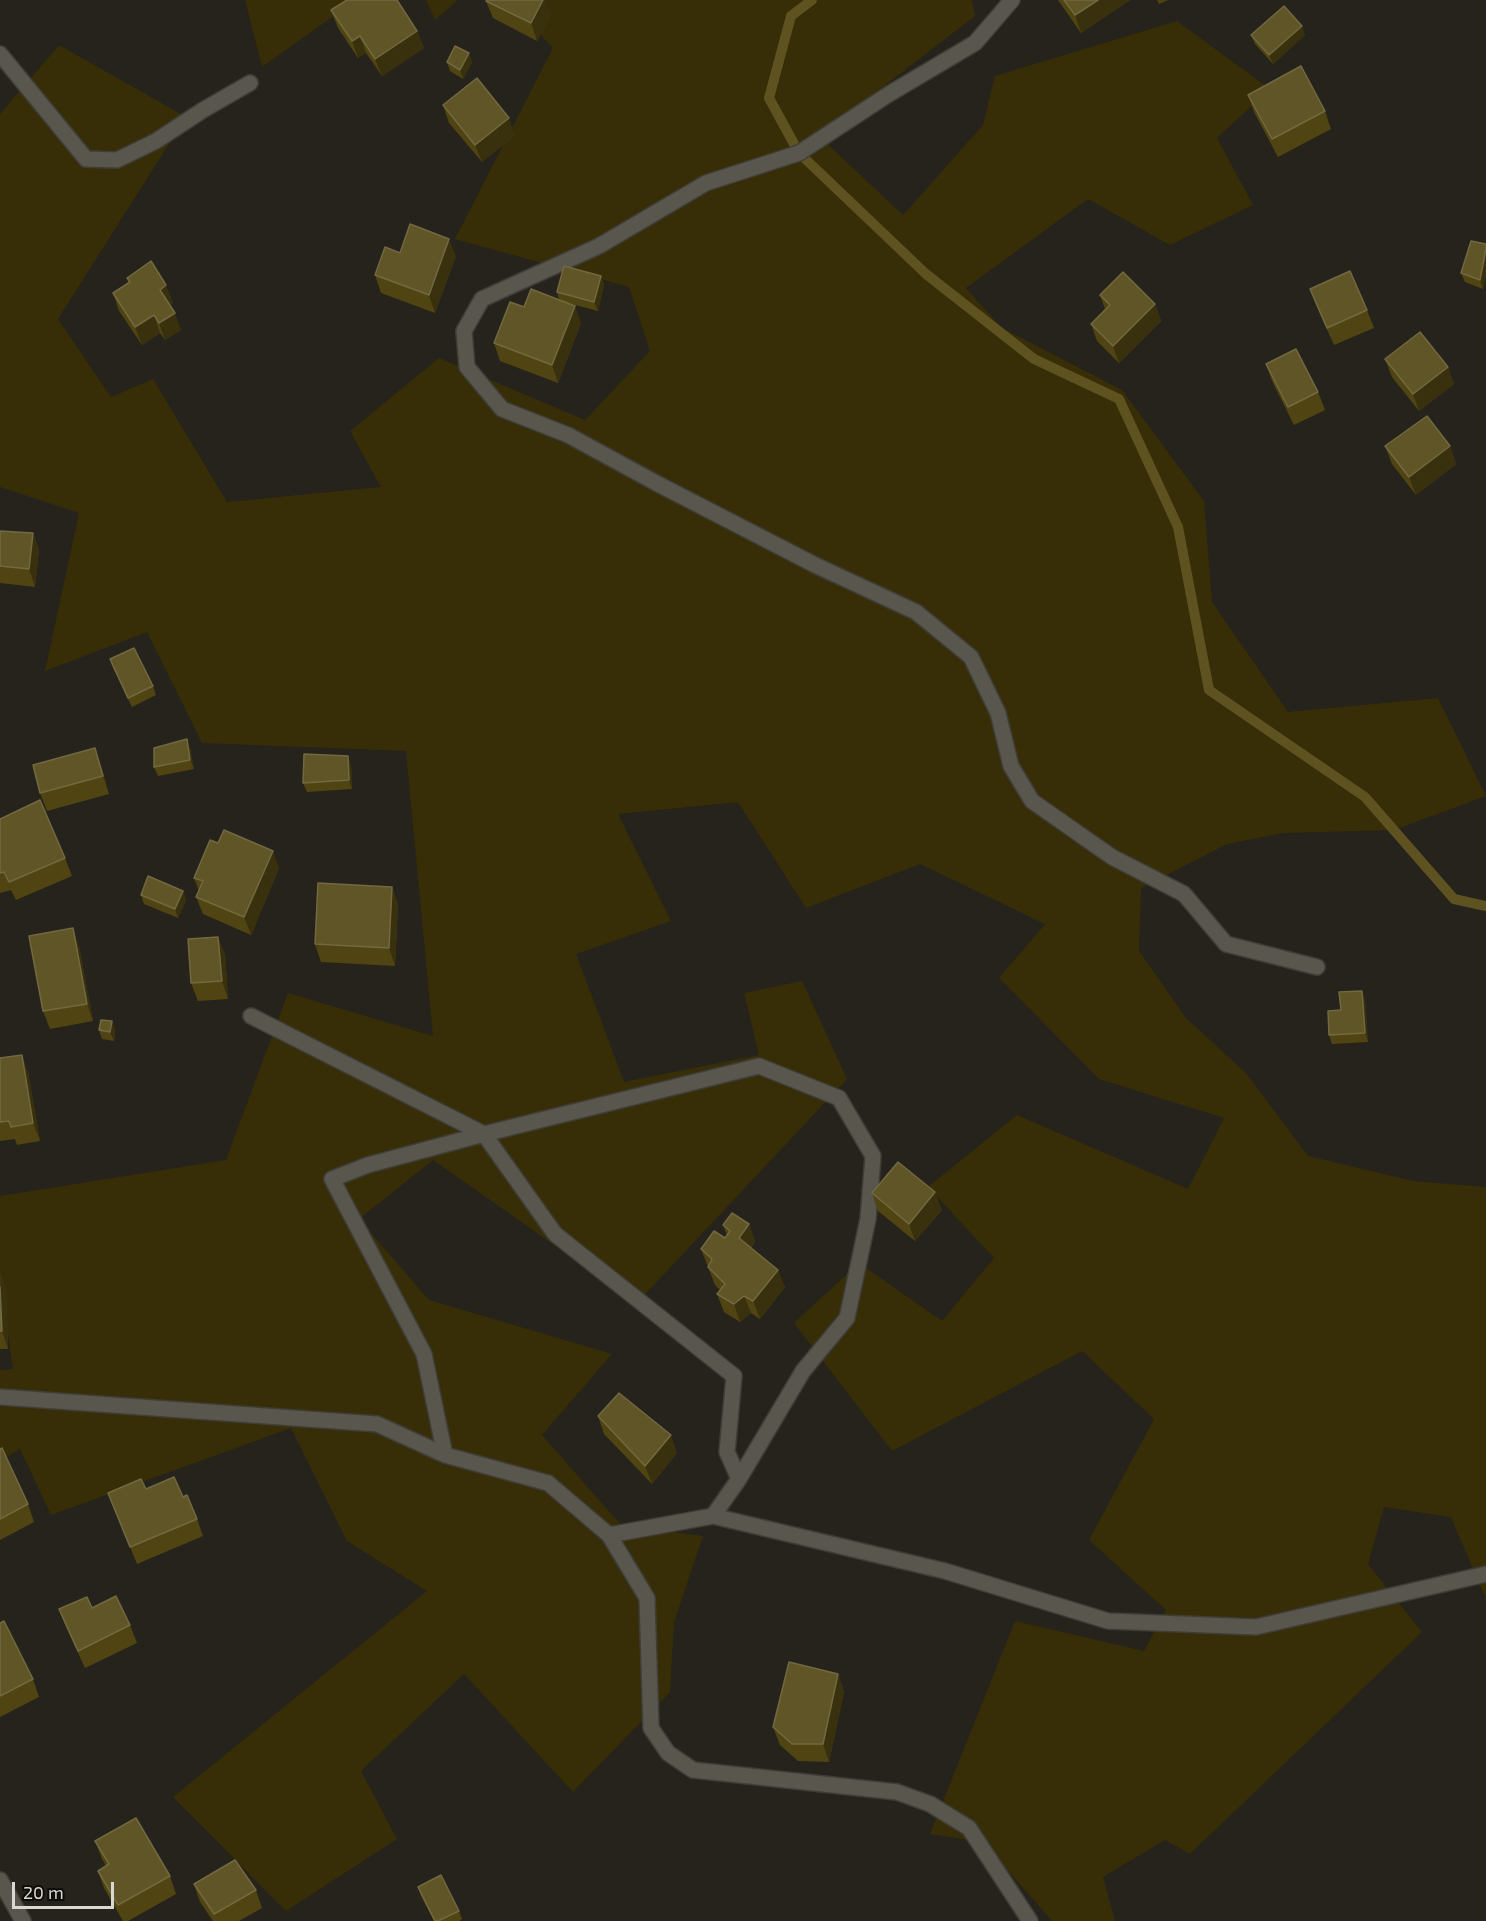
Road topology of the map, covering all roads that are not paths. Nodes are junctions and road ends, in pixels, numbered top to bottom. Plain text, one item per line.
1 (1012, 0) edge
2 (0, 54) edge
3 (250, 83) dead end
4 (1317, 967) dead end
5 (251, 1016) dead end
6 (484, 1134) junction
7 (0, 1398) edge
8 (445, 1455) junction
9 (739, 1479) junction
10 (713, 1516) junction
11 (609, 1535) junction
12 (1486, 1574) edge
13 (0, 1880) edge
14 (23, 1921) edge
15 (1030, 1921) edge

1 - 4 street
2 - 3 street
5 - 6 street
6 - 8 street
6 - 9 street
6 - 9 street
7 - 8 street
8 - 11 street
9 - 10 street
10 - 11 street
10 - 12 street
11 - 15 street
13 - 14 street

